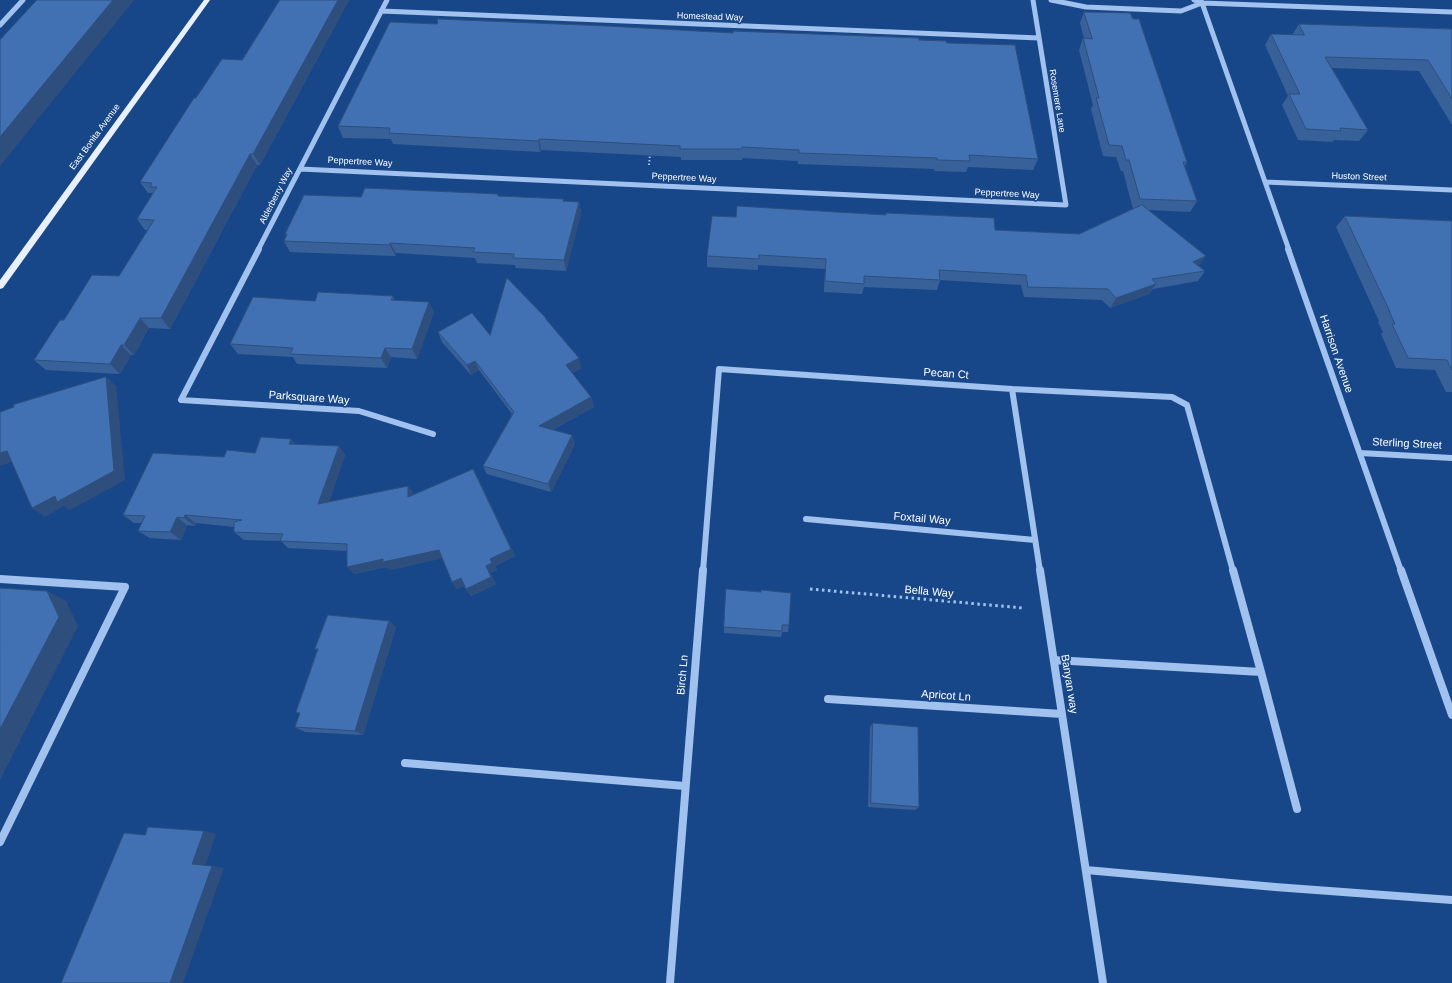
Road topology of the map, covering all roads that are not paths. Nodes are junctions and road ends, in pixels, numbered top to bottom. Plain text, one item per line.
1 (23, 0) edge
2 (207, 0) edge
3 (387, 0) edge
4 (1033, 0) edge
5 (1051, 0) edge
6 (1194, 0) edge
7 (1202, 1) edge
8 (381, 11) junction
9 (1452, 12) edge
10 (0, 25) edge
11 (1039, 38) junction
12 (300, 169) junction
13 (1265, 182) junction
14 (1452, 190) edge
15 (1066, 206) joint
16 (0, 286) edge
17 (719, 369) joint
18 (1012, 389) junction
19 (181, 400) joint
20 (433, 434) dead end
21 (1360, 453) junction
22 (1452, 458) edge
23 (806, 519) dead end
24 (1035, 540) junction
25 (0, 579) edge
26 (1054, 660) junction
27 (1261, 672) junction
28 (828, 699) dead end
29 (1062, 714) junction
30 (1452, 715) edge
31 (405, 763) dead end
32 (685, 786) junction
33 (1298, 809) dead end
34 (0, 842) edge
35 (1086, 870) junction
36 (1452, 900) edge
37 (670, 983) edge
38 (1103, 983) edge

1 - 10 street
2 - 16 main road, East Bonita Avenue
3 - 8 street, Alderberry Way
4 - 11 street, Rosemere Lane
5 - 7 street
6 - 7 street
7 - 9 street
7 - 13 street, Harrison Avenue
8 - 11 street, Homestead Way
8 - 12 street, Alderberry Way
11 - 15 street, Rosemere Lane
12 - 15 street, Peppertree Way
12 - 19 street, Alderberry Way
13 - 14 street, Huston Street
13 - 21 street, Harrison Avenue
17 - 18 street, Pecan Ct
17 - 32 street, Birch Ln
18 - 24 street, Banyan way
18 - 27 street, Pecan Ct
19 - 20 street, Parksquare Way
21 - 22 street, Sterling Street
21 - 30 street, Harrison Avenue
23 - 24 street, Foxtail Way
24 - 26 street, Banyan way
25 - 34 street
26 - 27 street
26 - 29 street, Banyan way
27 - 33 street
28 - 29 street, Apricot Ln
29 - 35 street, Banyan way
31 - 32 street
32 - 37 street, Birch Ln
35 - 36 street
35 - 38 street, Banyan way

